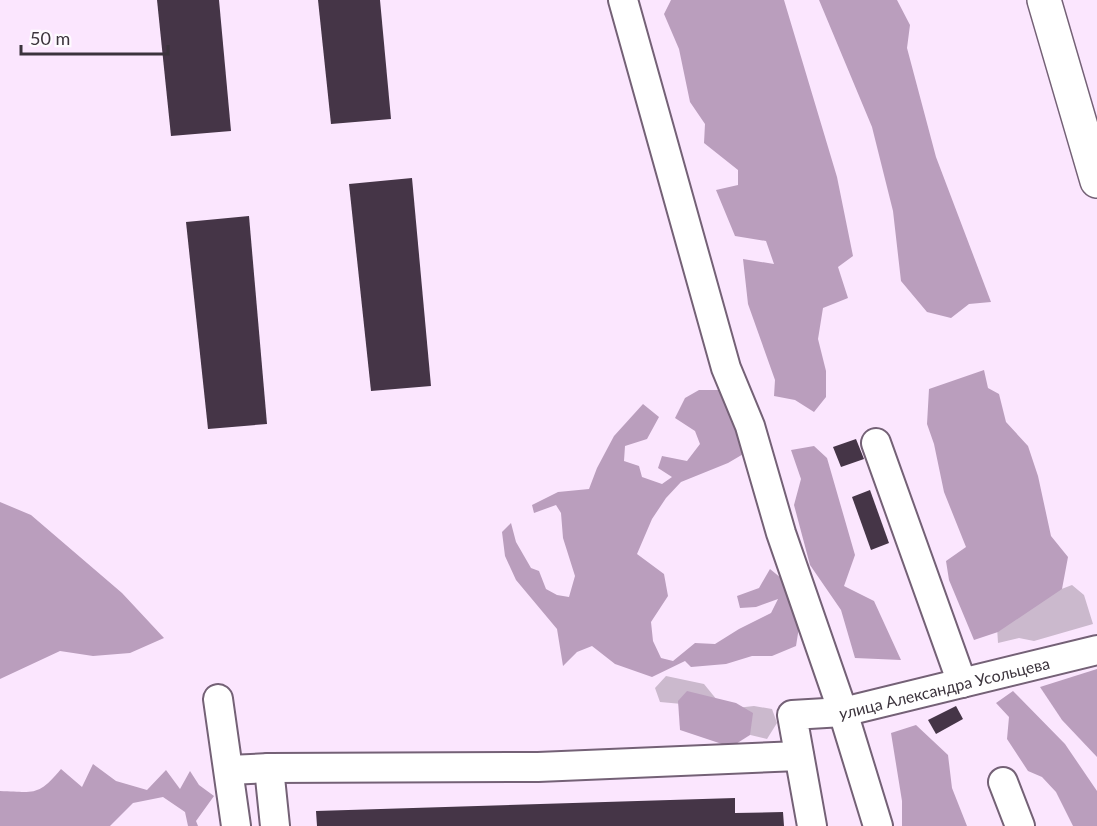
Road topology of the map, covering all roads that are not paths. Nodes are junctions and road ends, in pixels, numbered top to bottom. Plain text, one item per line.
1 (623, 0) edge
2 (1044, 0) edge
3 (1097, 181) edge
4 (876, 443) dead end
5 (1097, 650) edge
6 (962, 683) junction
7 (218, 699) dead end
8 (843, 712) junction
9 (799, 756) junction
10 (269, 768) junction
11 (229, 770) junction
12 (1003, 782) dead end
13 (236, 826) edge
14 (275, 826) edge
15 (812, 826) edge
16 (878, 826) edge
17 (1020, 826) edge

1 - 8 street
2 - 3 main road
4 - 6 street
5 - 6 street, улица Александра Усольцева
6 - 8 street, улица Александра Усольцева
7 - 11 street
8 - 9 street, улица Александра Усольцева
8 - 16 street
9 - 10 street
9 - 15 street
10 - 11 street
10 - 14 street
11 - 13 street
12 - 17 street

